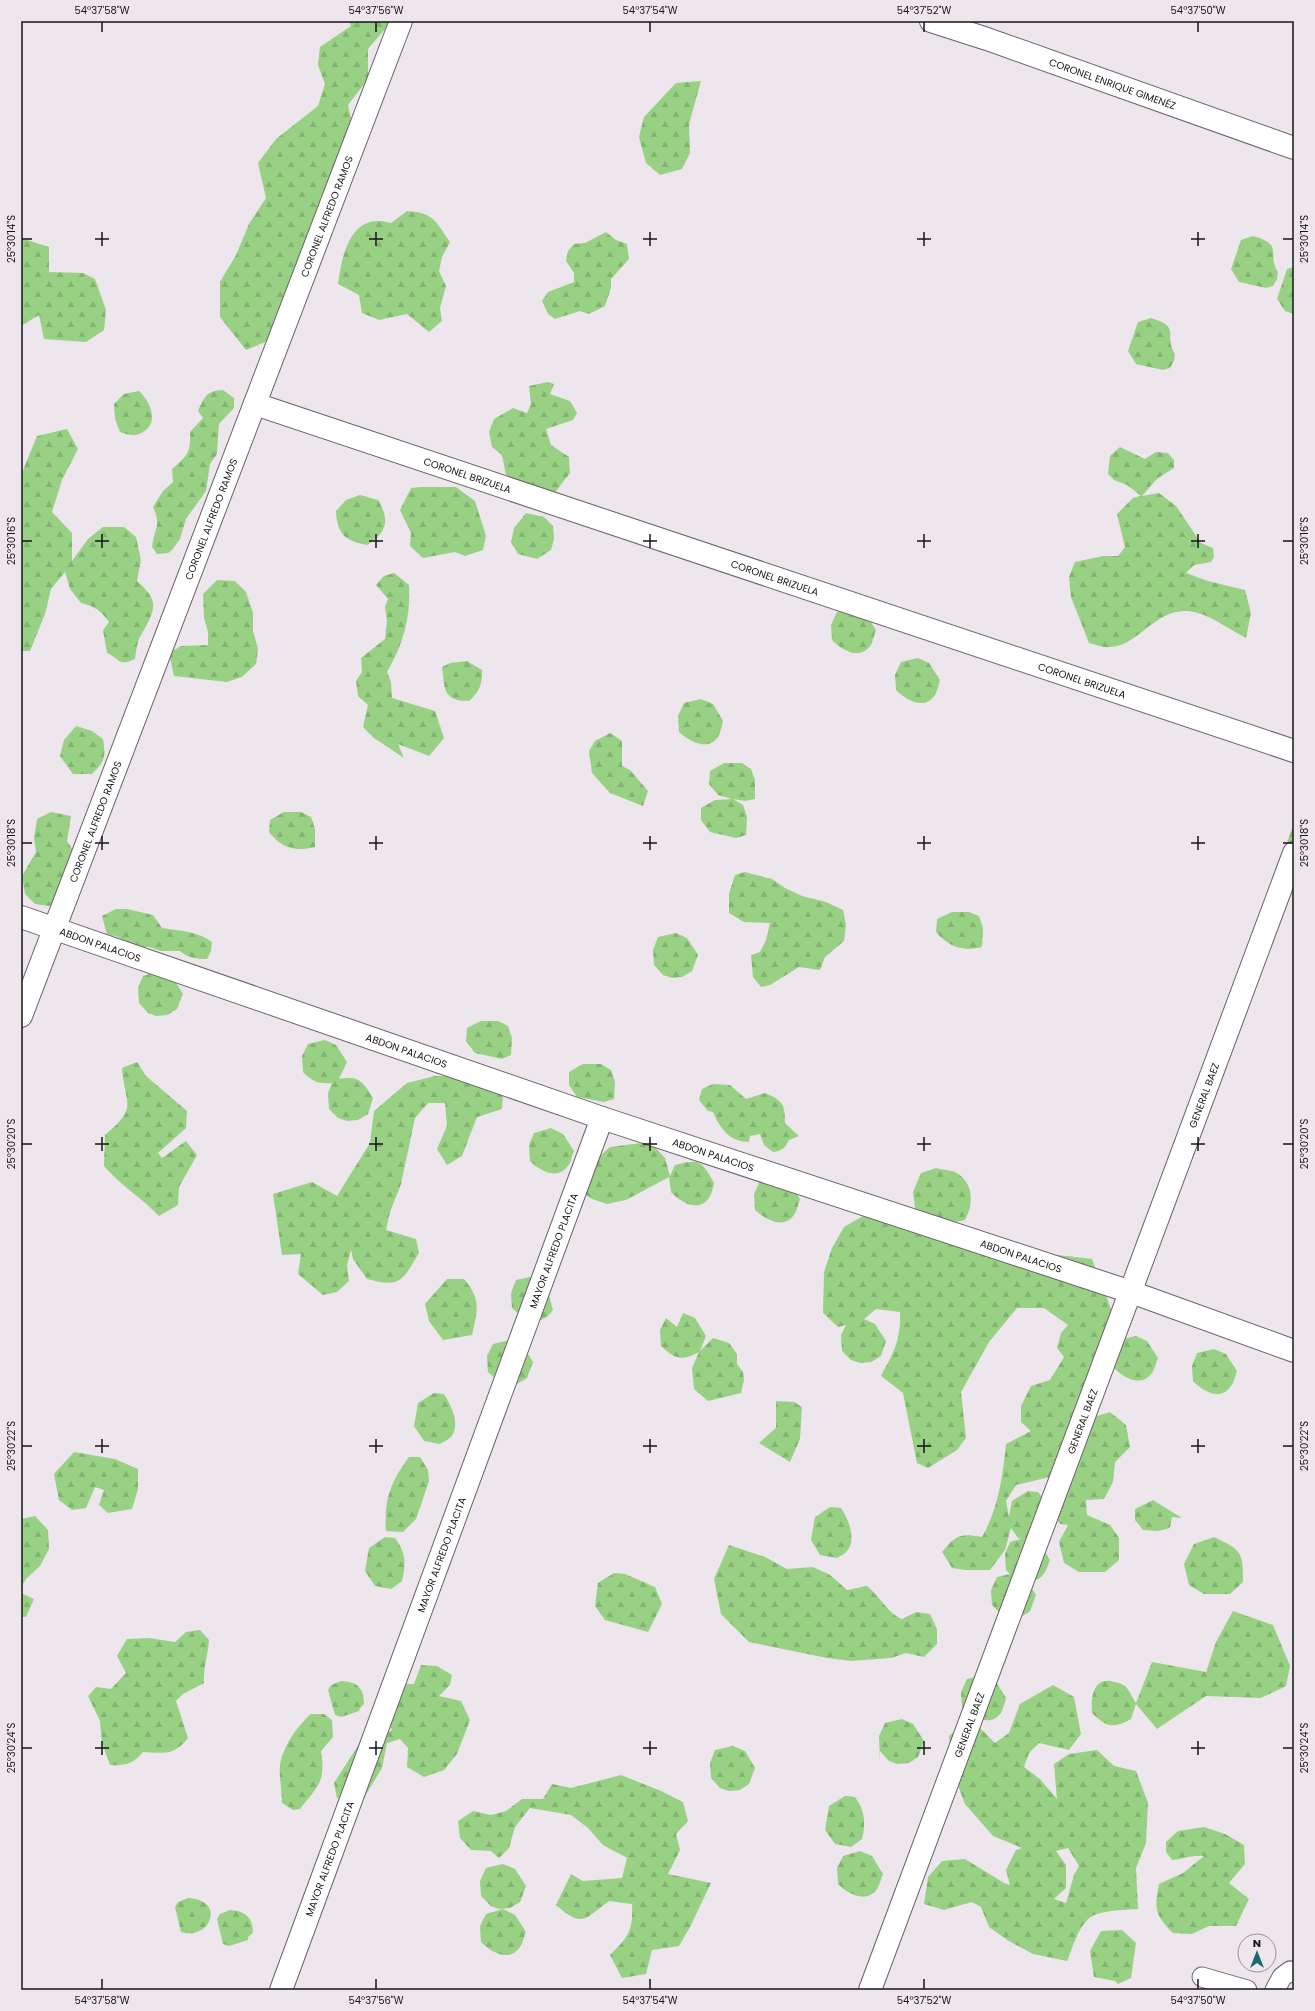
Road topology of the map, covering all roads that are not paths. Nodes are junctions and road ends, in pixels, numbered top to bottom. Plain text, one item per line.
1 (401, 21) edge
2 (931, 21) edge
3 (991, 30) edge
4 (1294, 148) edge
5 (255, 404) junction
6 (1294, 751) edge
7 (1294, 853) edge
8 (21, 917) edge
9 (54, 928) junction
10 (21, 1016) edge
11 (602, 1118) junction
12 (1131, 1292) junction
13 (1294, 1351) edge
14 (1294, 1973) edge
15 (1202, 1977) dead end
16 (281, 1990) edge
17 (870, 1990) edge
18 (1247, 1990) edge
19 (1275, 1990) edge

1 - 5 street, CORONEL ALFREDO RAMOS
2 - 3 street, CORONEL ENRIQUE GIMENÉZ
3 - 4 street, CORONEL ENRIQUE GIMENÉZ
5 - 6 street, CORONEL BRIZUELA
5 - 9 street, CORONEL ALFREDO RAMOS
7 - 12 street, GENERAL BAEZ
8 - 9 street, ABDON PALACIOS
9 - 10 street, CORONEL ALFREDO RAMOS
9 - 11 street, ABDON PALACIOS
11 - 12 street, ABDON PALACIOS
11 - 16 street, MAYOR ALFREDO PLACITA
12 - 13 street, ABDON PALACIOS
12 - 17 street, GENERAL BAEZ
14 - 19 lane
15 - 18 lane

